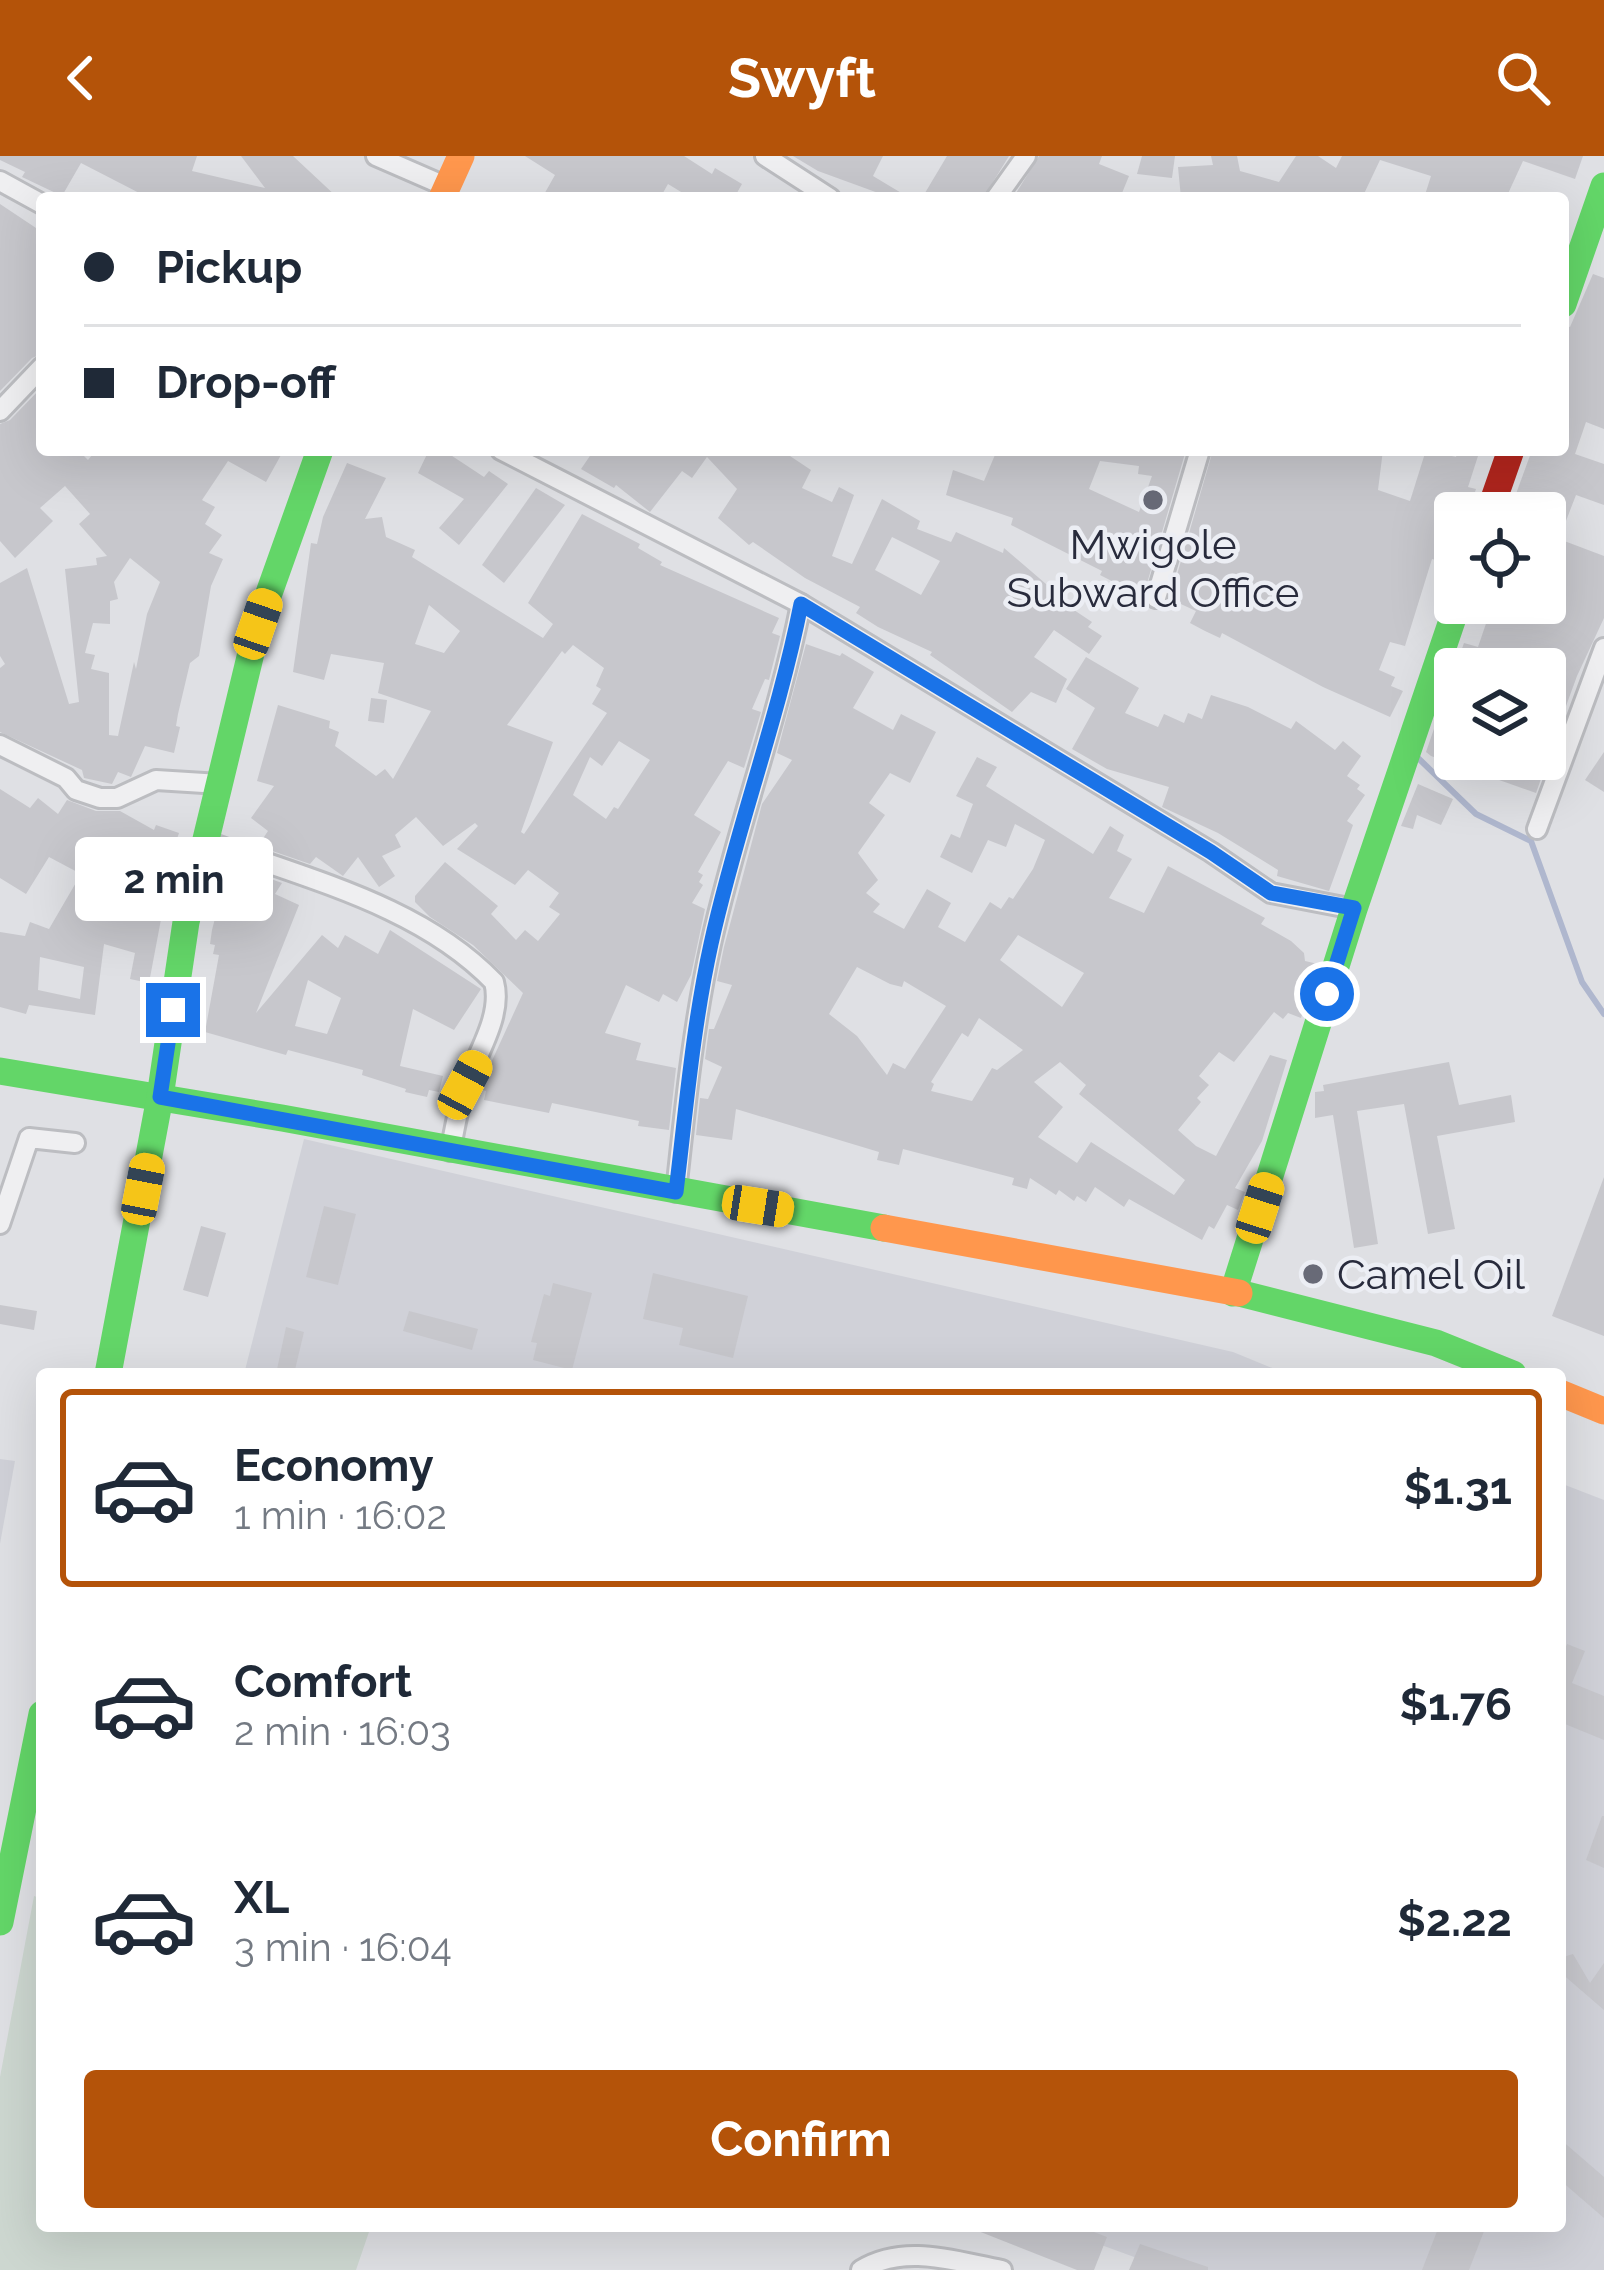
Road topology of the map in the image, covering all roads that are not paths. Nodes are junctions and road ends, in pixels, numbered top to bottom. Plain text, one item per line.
1 (376, 156) edge
2 (461, 156) edge
3 (765, 156) edge
4 (1026, 156) edge
5 (0, 181) edge
6 (1604, 186) edge
7 (444, 192) edge
8 (821, 192) edge
9 (1000, 192) edge
10 (36, 201) edge
11 (1569, 287) edge
12 (36, 374) edge
13 (0, 411) edge
14 (318, 456) edge
15 (513, 456) edge
16 (1198, 456) edge
17 (1509, 456) edge
18 (1496, 492) edge
19 (1156, 598) dead end
20 (801, 604) junction
21 (1451, 624) edge
22 (1602, 663) edge
23 (0, 745) edge
24 (220, 784) junction
25 (1537, 829) dead end
26 (208, 842) junction
27 (1354, 908) junction
28 (0, 1070) edge
29 (160, 1097) junction
30 (75, 1143) dead end
31 (450, 1151) junction
32 (676, 1192) junction
33 (0, 1224) edge
34 (1233, 1293) junction
35 (109, 1368) edge
36 (1498, 1368) edge
37 (1566, 1395) edge
38 (1604, 1411) edge
39 (36, 1744) edge
40 (0, 1922) edge
41 (861, 2270) edge
42 (1002, 2270) edge

1 - 7 street
2 - 7 street
3 - 8 street
4 - 9 street
5 - 10 street
6 - 11 street
12 - 13 street
14 - 24 street
15 - 20 street
16 - 19 street
17 - 18 street
20 - 27 street
20 - 32 street
21 - 27 street
22 - 25 street
23 - 24 street
24 - 26 street
26 - 29 street
26 - 31 street
27 - 34 street
28 - 29 street
29 - 31 street
29 - 35 street
30 - 33 street
31 - 32 street
32 - 34 street
34 - 36 street
37 - 38 street
39 - 40 street
41 - 42 street

